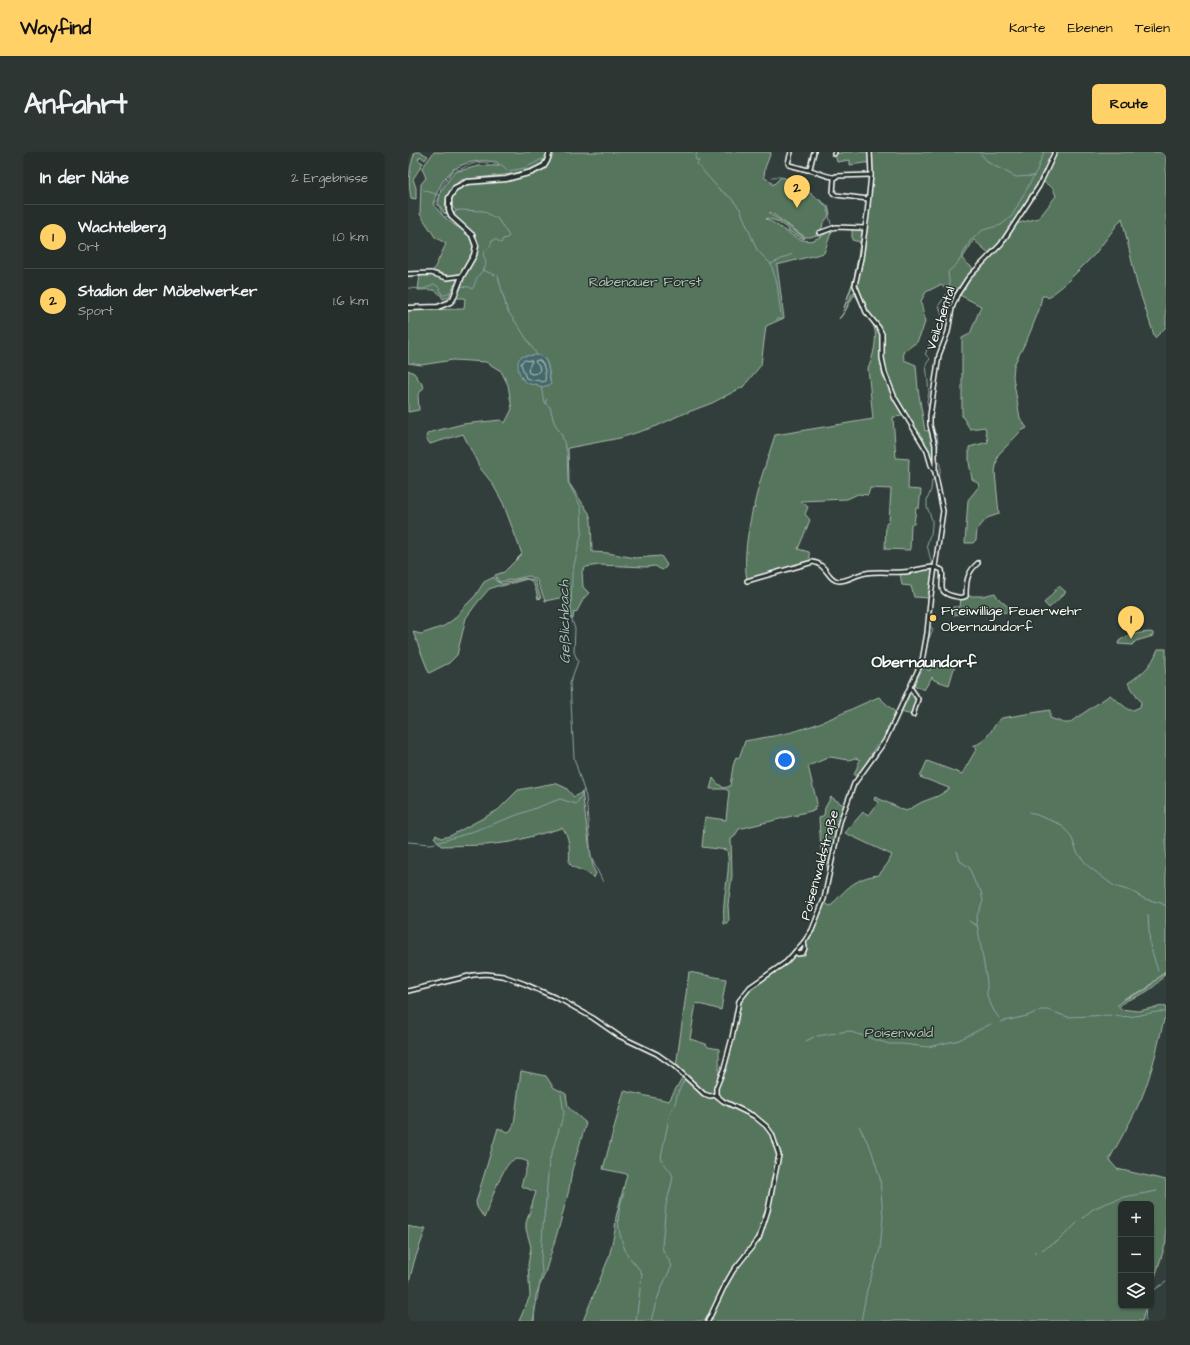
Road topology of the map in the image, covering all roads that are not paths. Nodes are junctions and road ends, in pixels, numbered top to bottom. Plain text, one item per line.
1 (550, 152) edge
2 (791, 152) edge
3 (814, 152) edge
4 (870, 152) edge
5 (1055, 152) edge
6 (810, 170) dead end
7 (871, 175) junction
8 (835, 177) junction
9 (868, 199) junction
10 (864, 228) junction
11 (819, 234) dead end
12 (408, 274) edge
13 (462, 276) junction
14 (408, 308) edge
15 (935, 472) junction
16 (978, 563) dead end
17 (933, 568) junction
18 (747, 581) dead end
19 (910, 687) junction
20 (913, 715) dead end
21 (804, 942) junction
22 (795, 952) junction
23 (408, 991) edge
24 (716, 1096) junction
25 (708, 1321) edge

1 - 13 main road
2 - 3 street
4 - 7 street, Poisenwaldstraße
5 - 15 street, Veilchental
6 - 8 street
7 - 8 street
7 - 9 street, Poisenwaldstraße
8 - 9 street
9 - 10 street, Poisenwaldstraße
10 - 11 street
10 - 15 street, Poisenwaldstraße
12 - 13 street
13 - 14 main road
15 - 17 street, Poisenwaldstraße
16 - 17 street
17 - 18 street
17 - 19 street, Poisenwaldstraße
19 - 20 street
19 - 21 street, Poisenwaldstraße
21 - 22 street, Poisenwaldstraße
21 - 22 street
22 - 24 street, Poisenwaldstraße
23 - 24 street
24 - 25 street

